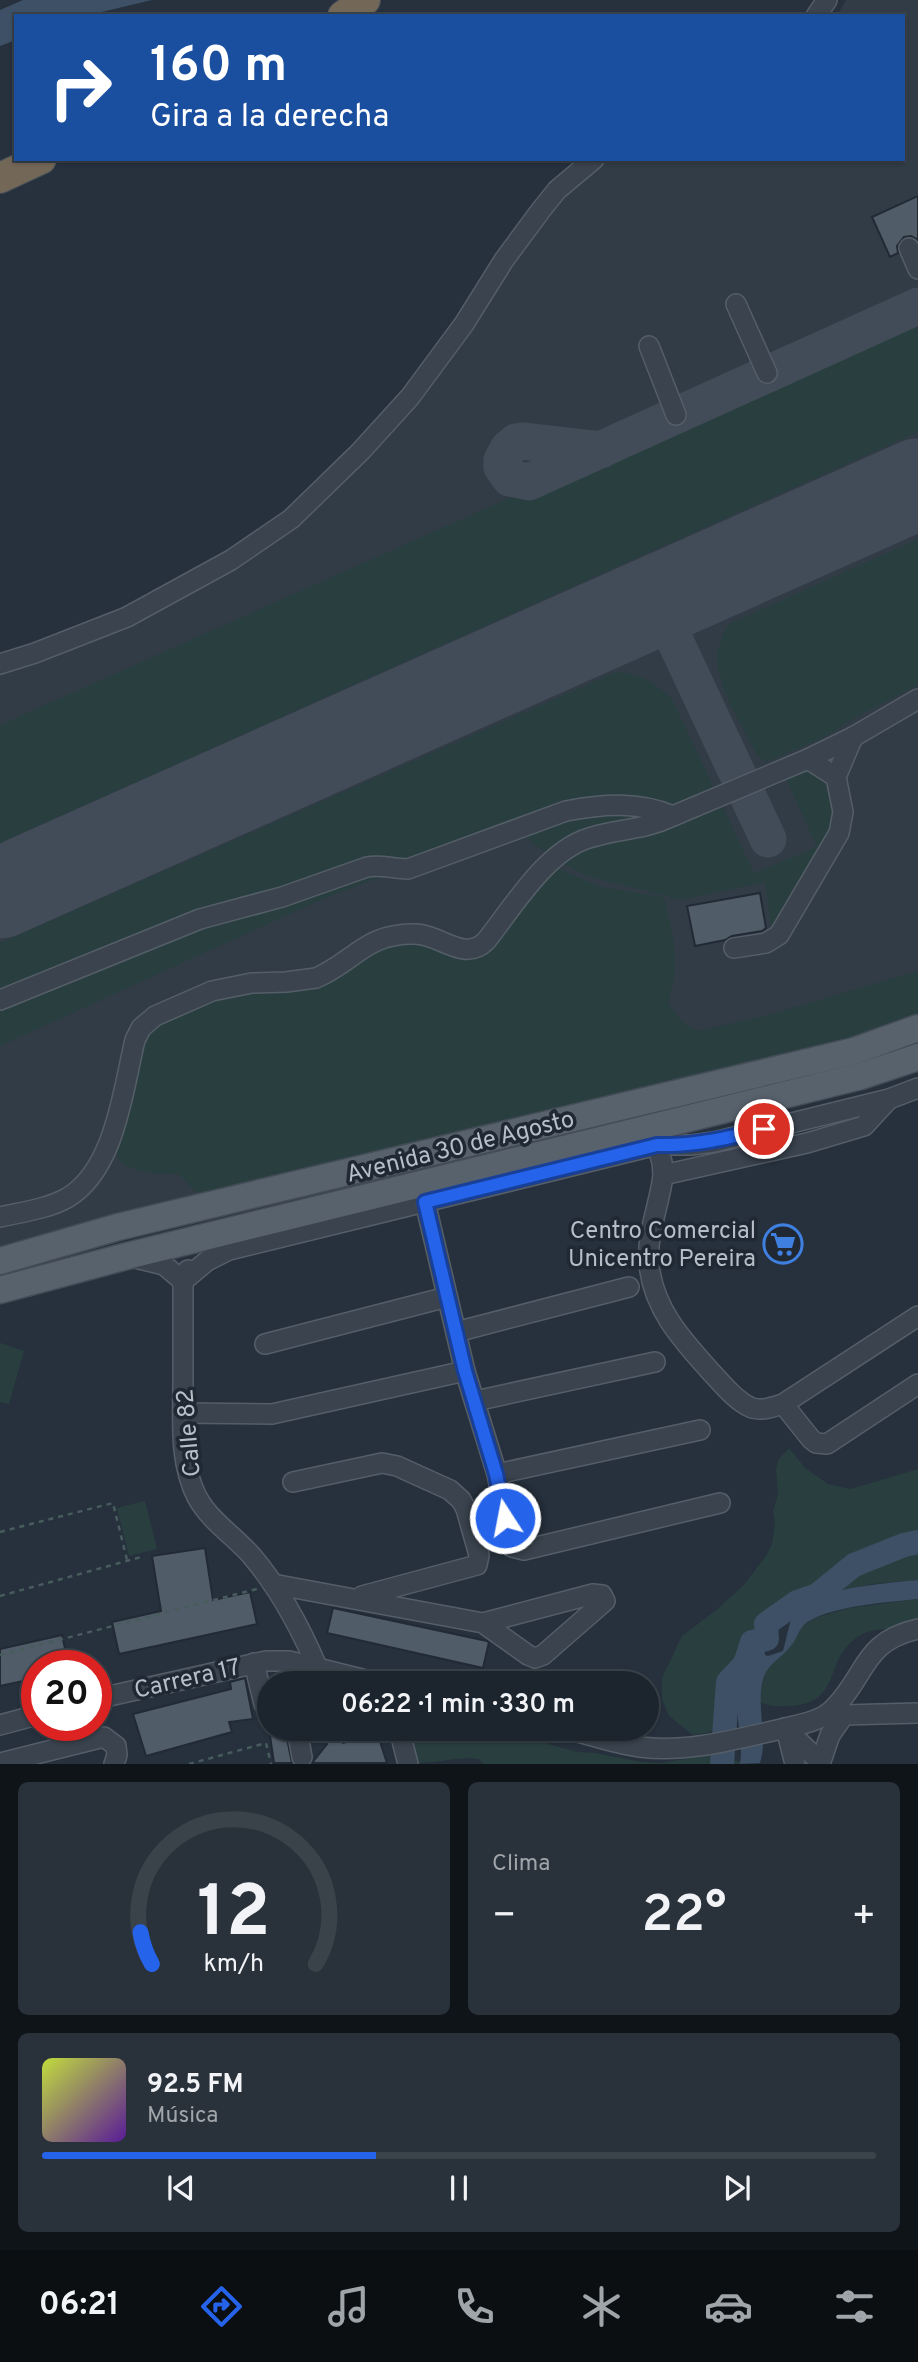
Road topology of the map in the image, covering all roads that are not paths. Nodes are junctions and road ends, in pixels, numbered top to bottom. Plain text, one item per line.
1 (365, 0) edge
2 (346, 14) edge
3 (37, 161) edge
4 (592, 161) edge
5 (0, 178) edge
6 (909, 248) dead end
7 (918, 269) edge
8 (736, 304) dead end
9 (649, 346) dead end
10 (767, 373) dead end
11 (677, 415) dead end
12 (0, 664) edge
13 (918, 699) edge
14 (853, 737) junction
15 (808, 759) junction
16 (836, 777) junction
17 (673, 816) junction
18 (734, 948) dead end
19 (0, 1000) edge
20 (918, 1028) edge
21 (910, 1060) edge
22 (918, 1088) edge
23 (893, 1097) junction
24 (654, 1136) junction
25 (663, 1175) junction
26 (425, 1202) junction
27 (0, 1217) edge
28 (218, 1234) junction
29 (127, 1256) junction
30 (0, 1261) edge
31 (183, 1280) junction
32 (629, 1287) dead end
33 (0, 1290) edge
34 (447, 1297) junction
35 (918, 1316) edge
36 (457, 1332) junction
37 (265, 1344) dead end
38 (655, 1362) dead end
39 (465, 1371) junction
40 (918, 1384) edge
41 (475, 1401) junction
42 (783, 1404) junction
43 (183, 1413) junction
44 (700, 1430) dead end
45 (496, 1474) junction
46 (293, 1482) dead end
47 (719, 1503) dead end
48 (274, 1584) junction
49 (354, 1598) junction
50 (483, 1623) junction
51 (917, 1629) edge
52 (254, 1663) junction
53 (318, 1670) junction
54 (323, 1671) edge
55 (257, 1675) edge
56 (112, 1695) edge
57 (841, 1708) junction
58 (918, 1713) edge
59 (21, 1719) edge
60 (0, 1725) edge
61 (776, 1730) junction
62 (299, 1741) edge
63 (402, 1741) edge
64 (610, 1741) edge
65 (302, 1757) dead end
66 (0, 1763) edge
67 (114, 1763) edge
68 (408, 1763) edge
69 (795, 1763) edge
70 (820, 1763) edge

1 - 2 highway
3 - 5 highway
4 - 12 street
6 - 7 street
8 - 10 street
9 - 11 street
13 - 14 street
14 - 15 street
14 - 16 street
15 - 16 street
15 - 17 street
16 - 18 street
17 - 19 street
17 - 27 street
20 - 30 main road, Avenida 30 de Agosto
21 - 23 street
21 - 24 main road, Avenida 30 de Agosto
22 - 23 street
23 - 24 street
23 - 25 street
24 - 25 street
24 - 26 street
24 - 28 main road, Avenida 30 de Agosto
25 - 42 street
26 - 31 street
26 - 34 street
28 - 29 main road, Avenida 30 de Agosto
28 - 31 street, Calle 82
29 - 31 street
29 - 33 main road, Avenida 30 de Agosto
31 - 43 street, Calle 82
32 - 36 street
34 - 36 street
34 - 37 street
35 - 42 street
36 - 39 street
38 - 41 street
39 - 41 street
39 - 43 street
40 - 42 street
41 - 45 street
43 - 48 street, Calle 82
44 - 45 street
45 - 47 street
46 - 49 street
48 - 49 street
48 - 53 street, Calle 82
49 - 50 street
50 - 50 street
51 - 57 street
52 - 53 street, Carrera 17
52 - 55 street
52 - 56 street, Carrera 17
53 - 54 street, Carrera 17
57 - 58 street
57 - 61 street
57 - 70 street
59 - 60 street
61 - 64 street
61 - 69 street
61 - 70 street
62 - 65 street
63 - 68 street
66 - 67 street

